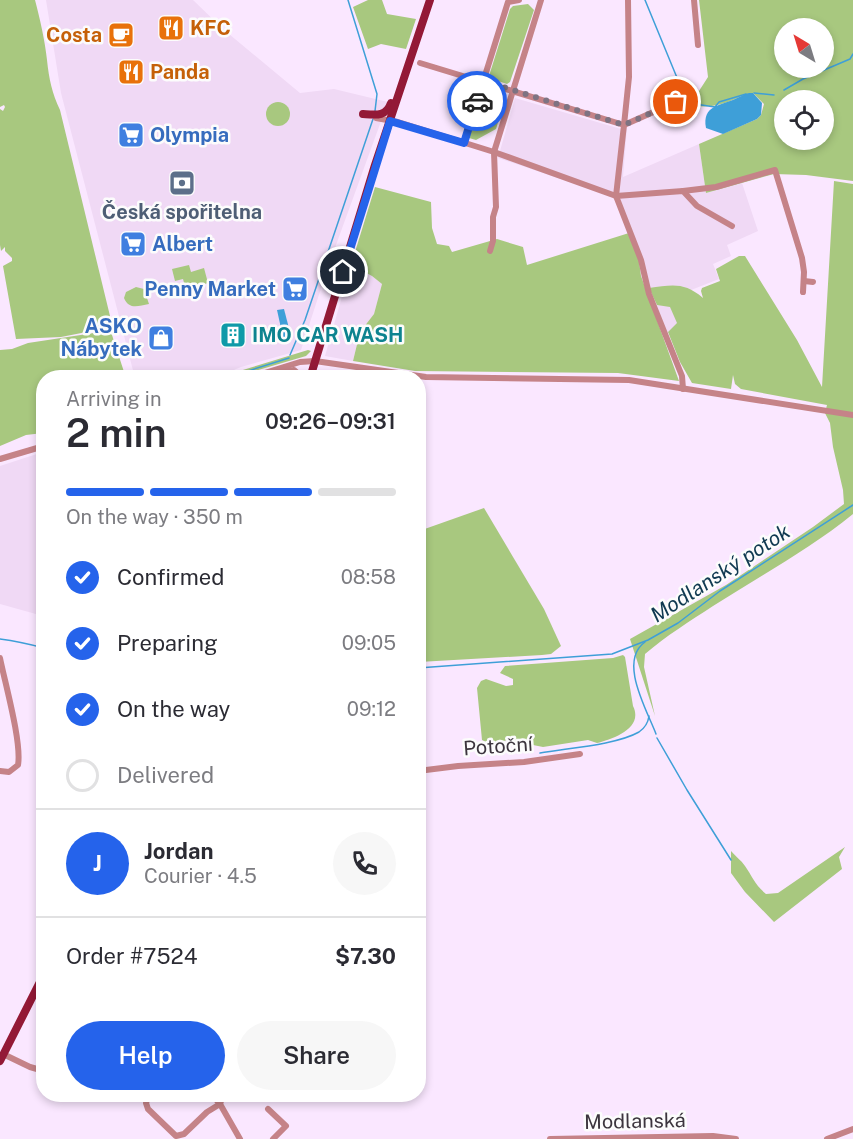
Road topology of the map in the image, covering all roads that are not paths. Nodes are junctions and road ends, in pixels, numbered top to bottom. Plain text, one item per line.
1 (430, 0) edge
2 (519, 0) edge
3 (541, 0) edge
4 (628, 0) edge
5 (694, 0) edge
6 (698, 45) dead end
7 (412, 56) junction
8 (420, 63) dead end
9 (484, 81) junction
10 (513, 90) junction
11 (676, 102) dead end
12 (363, 114) dead end
13 (376, 118) dead end
14 (390, 121) junction
15 (624, 125) junction
16 (464, 143) junction
17 (494, 152) junction
18 (683, 191) junction
19 (616, 196) junction
20 (732, 226) dead end
21 (490, 251) dead end
22 (804, 281) junction
23 (813, 282) dead end
24 (803, 292) dead end
25 (315, 361) junction
26 (274, 370) edge
27 (312, 370) edge
28 (377, 370) edge
29 (426, 377) edge
30 (683, 389) junction
31 (853, 415) edge
32 (36, 448) edge
33 (0, 459) edge
34 (0, 658) edge
35 (580, 754) dead end
36 (426, 770) edge
37 (0, 771) edge
38 (36, 990) edge
39 (2, 1057) edge
40 (36, 1068) edge
41 (146, 1102) edge
42 (219, 1104) joint
43 (268, 1109) dead end
44 (853, 1129) edge
45 (240, 1139) edge
46 (273, 1139) edge
47 (550, 1139) edge
48 (736, 1139) edge
49 (827, 1139) edge

1 - 7 main road
2 - 9 street
3 - 10 street
4 - 15 street
5 - 6 street
7 - 12 main road
7 - 14 main road
8 - 9 street
9 - 10 street
9 - 16 street
10 - 15 street
10 - 17 street
11 - 15 street
13 - 14 street
14 - 16 street
14 - 25 main road
15 - 19 street
16 - 17 street
17 - 19 street
17 - 21 street
18 - 19 street
18 - 20 street
18 - 22 street
19 - 30 street
22 - 23 street
22 - 24 street
25 - 26 street
25 - 27 main road
25 - 28 street
29 - 30 street
30 - 31 street
32 - 33 street
34 - 37 street
35 - 36 street, Potoční
38 - 39 main road
39 - 40 street
41 - 42 street
42 - 45 street
43 - 46 street
44 - 49 street
47 - 48 street, Modlanská

